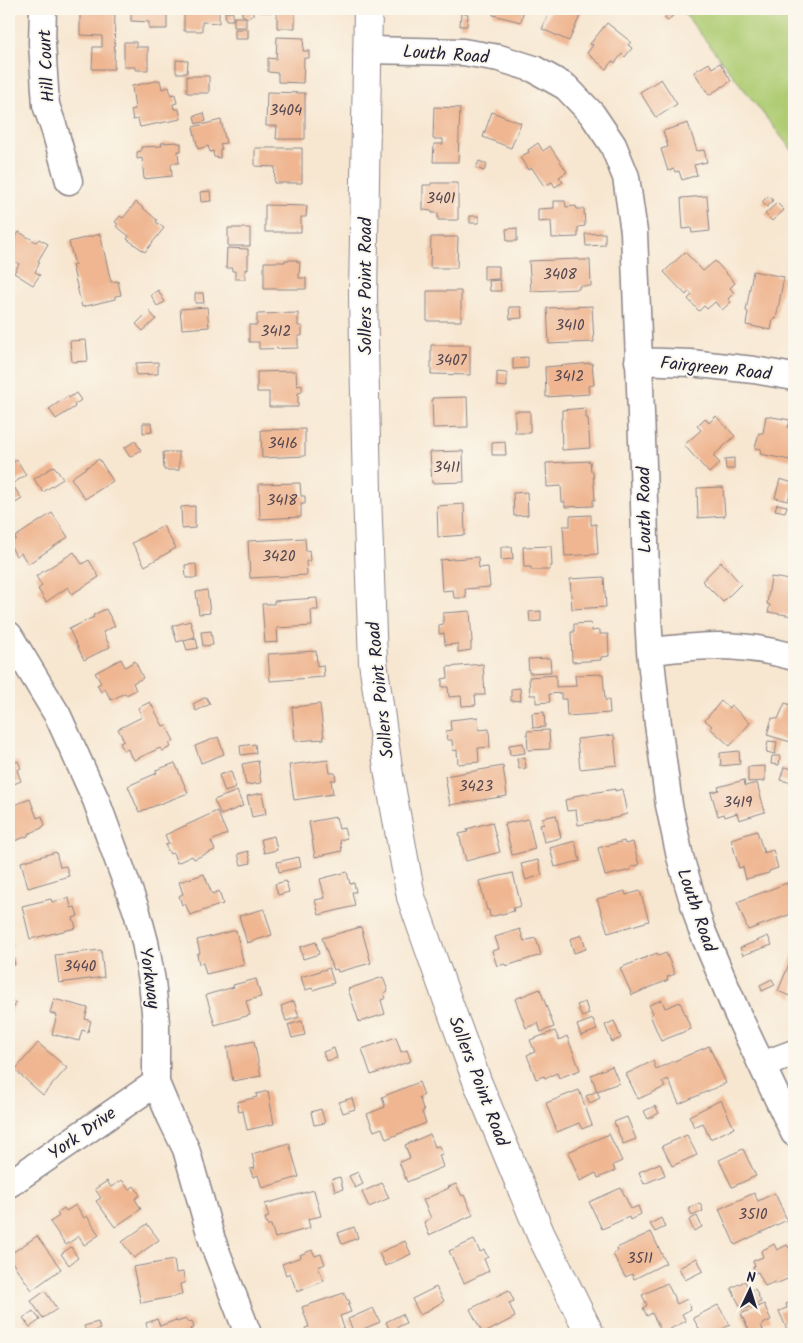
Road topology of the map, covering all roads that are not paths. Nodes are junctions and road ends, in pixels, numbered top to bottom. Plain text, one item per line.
1 (43, 9) edge
2 (368, 9) edge
3 (367, 50) junction
4 (69, 181) dead end
5 (638, 360) junction
6 (794, 378) edge
7 (9, 635) edge
8 (650, 650) junction
9 (794, 657) edge
10 (794, 1053) edge
11 (762, 1065) junction
12 (156, 1083) junction
13 (794, 1134) edge
14 (9, 1184) edge
15 (248, 1334) edge
16 (590, 1334) edge

1 - 4 street, Hill Court
2 - 3 main road, Sollers Point Road
3 - 5 street, Louth Road
3 - 16 main road, Sollers Point Road
5 - 6 street, Fairgreen Road
5 - 8 street, Louth Road
7 - 12 street, Yorkway
8 - 9 street
8 - 11 street, Louth Road
10 - 11 street
11 - 13 street, Louth Road
12 - 14 street, York Drive
12 - 15 street, Yorkway

